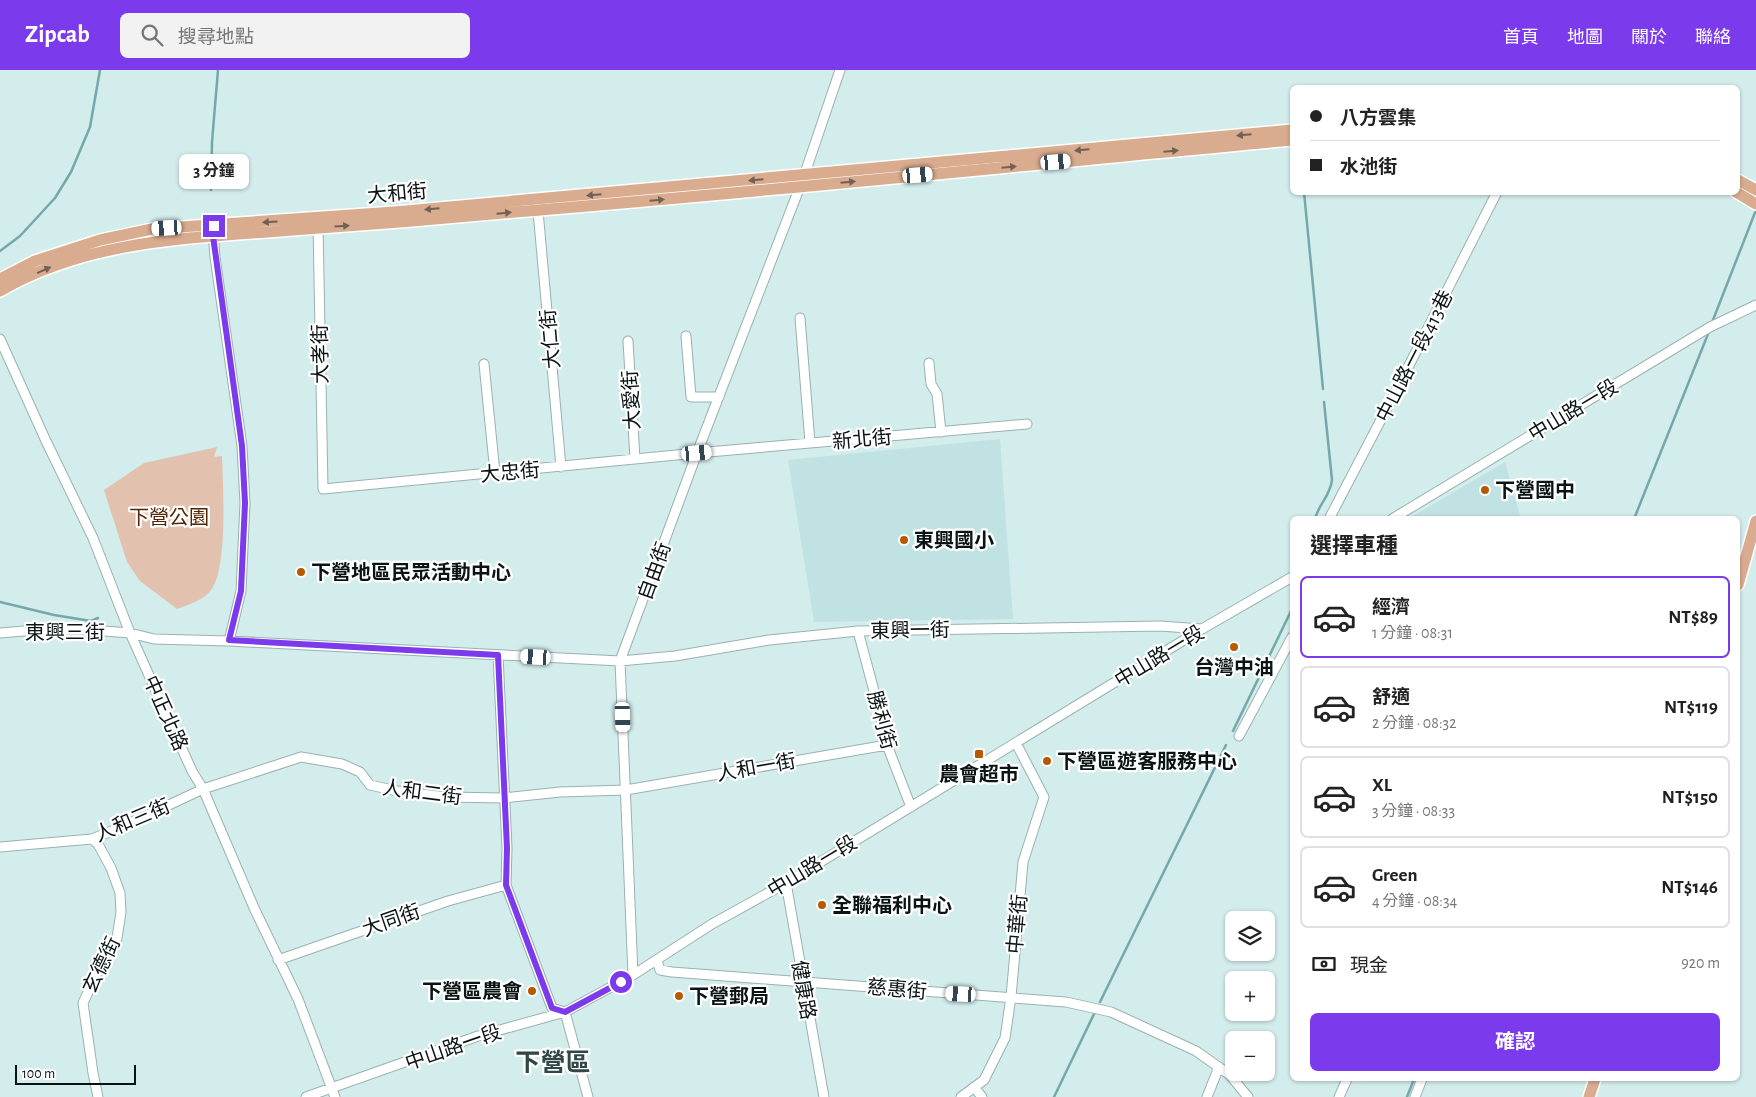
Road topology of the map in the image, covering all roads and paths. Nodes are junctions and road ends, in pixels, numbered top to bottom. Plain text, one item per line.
1 (840, 70) edge
2 (1290, 130) edge
3 (1290, 140) edge
4 (802, 181) junction
5 (1740, 181) edge
6 (1756, 190) edge
7 (1740, 194) edge
8 (1495, 195) edge
9 (1756, 204) edge
10 (538, 210) junction
11 (318, 224) junction
12 (213, 231) junction
13 (0, 279) edge
14 (0, 291) edge
15 (1756, 305) edge
16 (800, 318) dead end
17 (686, 336) dead end
18 (0, 339) edge
19 (628, 341) dead end
20 (930, 363) dead end
21 (484, 364) dead end
22 (718, 397) junction
23 (1027, 424) dead end
24 (941, 432) junction
25 (810, 443) junction
26 (697, 453) junction
27 (634, 459) junction
28 (561, 467) junction
29 (496, 473) junction
30 (323, 489) joint
31 (1331, 516) edge
32 (1397, 516) edge
33 (1756, 521) edge
34 (1290, 578) edge
35 (1740, 579) edge
36 (1202, 629) junction
37 (858, 630) junction
38 (130, 633) junction
39 (0, 634) edge
40 (229, 640) junction
41 (1290, 641) edge
42 (498, 655) junction
43 (620, 661) junction
44 (1239, 736) dead end
45 (1016, 743) junction
46 (887, 745) junction
47 (202, 789) junction
48 (626, 790) junction
49 (503, 798) junction
50 (911, 807) junction
51 (92, 839) junction
52 (0, 847) edge
53 (786, 883) junction
54 (506, 885) junction
55 (278, 960) junction
56 (657, 961) junction
57 (633, 975) junction
58 (803, 982) junction
59 (1011, 998) junction
60 (565, 1012) junction
61 (1219, 1067) junction
62 (1345, 1081) edge
63 (1421, 1081) edge
64 (1593, 1081) edge
65 (332, 1087) junction
66 (974, 1087) junction
67 (98, 1097) edge
68 (306, 1097) edge
69 (335, 1097) edge
70 (588, 1097) edge
71 (824, 1097) edge
72 (960, 1097) edge
73 (982, 1097) edge
74 (1208, 1097) edge
75 (1248, 1097) edge
76 (1339, 1097) edge
77 (1415, 1097) edge
78 (1589, 1097) edge

1 - 4 street, 自由街
2 -> 4 main road
4 -> 3 main road
10 -> 4 main road, 大和街
4 -> 11 main road, 大和街
4 - 22 street, 自由街
5 - 6 main road
7 - 9 main road
8 - 31 street, 中山路一段413巷
11 -> 10 main road, 大和街
10 - 28 street, 大仁街
11 - 12 main road, 大和街
11 - 30 street, 大孝街
12 - 13 main road, 大和街
14 -> 12 main road, 大和街
12 - 40 street
15 - 32 street, 中山路一段
16 - 25 street
17 - 22 street
18 - 38 street, 中正北路
19 - 27 street, 大愛街
20 - 24 street
21 - 29 street
22 - 26 street, 自由街
23 - 24 street, 新北街
24 - 25 street, 新北街
25 - 26 street, 新北街
26 - 27 street, 大忠街
26 - 43 street, 自由街
27 - 28 street, 大忠街
28 - 29 street, 大忠街
29 - 30 street, 大忠街
33 - 35 main road
34 - 36 street, 中山路一段
36 - 37 street, 東興一街
36 - 45 street, 中山路一段
37 - 43 street, 東興一街
37 - 46 street, 勝利街
38 - 39 street, 東興三街
38 - 40 street, 東興三街
38 - 47 street, 中正北路
40 - 42 street, 東興三街
41 - 44 street
42 - 43 street, 東興一街
42 - 49 street
43 - 48 street, 自由街
45 - 50 street, 中山路一段
45 - 59 street, 中華街
46 - 48 street, 人和一街
46 - 50 street, 勝利街
47 - 49 street, 人和二街
47 - 51 street, 人和三街
47 - 55 street, 中正北路
48 - 49 street, 人和二街
48 - 57 street, 自由街
49 - 54 street
50 - 53 street, 中山路一段
51 - 52 street, 人和三街
51 - 67 street, 玄德街
53 - 56 street, 中山路一段
53 - 58 street, 健康路
54 - 55 street, 大同街
54 - 60 street
55 - 65 street, 中正北路
56 - 57 street, 中山路一段
56 - 58 street, 慈惠街
57 - 60 street, 中山路一段
58 - 59 street, 慈惠街
58 - 71 street, 健康路
59 - 61 street, 慈惠街
59 - 66 street, 中華街
60 - 65 street, 中山路一段
60 - 70 street
61 - 74 street
61 - 75 street, 慈惠街
62 - 76 street
63 - 77 street
64 - 78 main road
65 - 68 street, 中山路一段
65 - 69 street, 中正北路
66 - 72 street, 中華街
66 - 73 street

